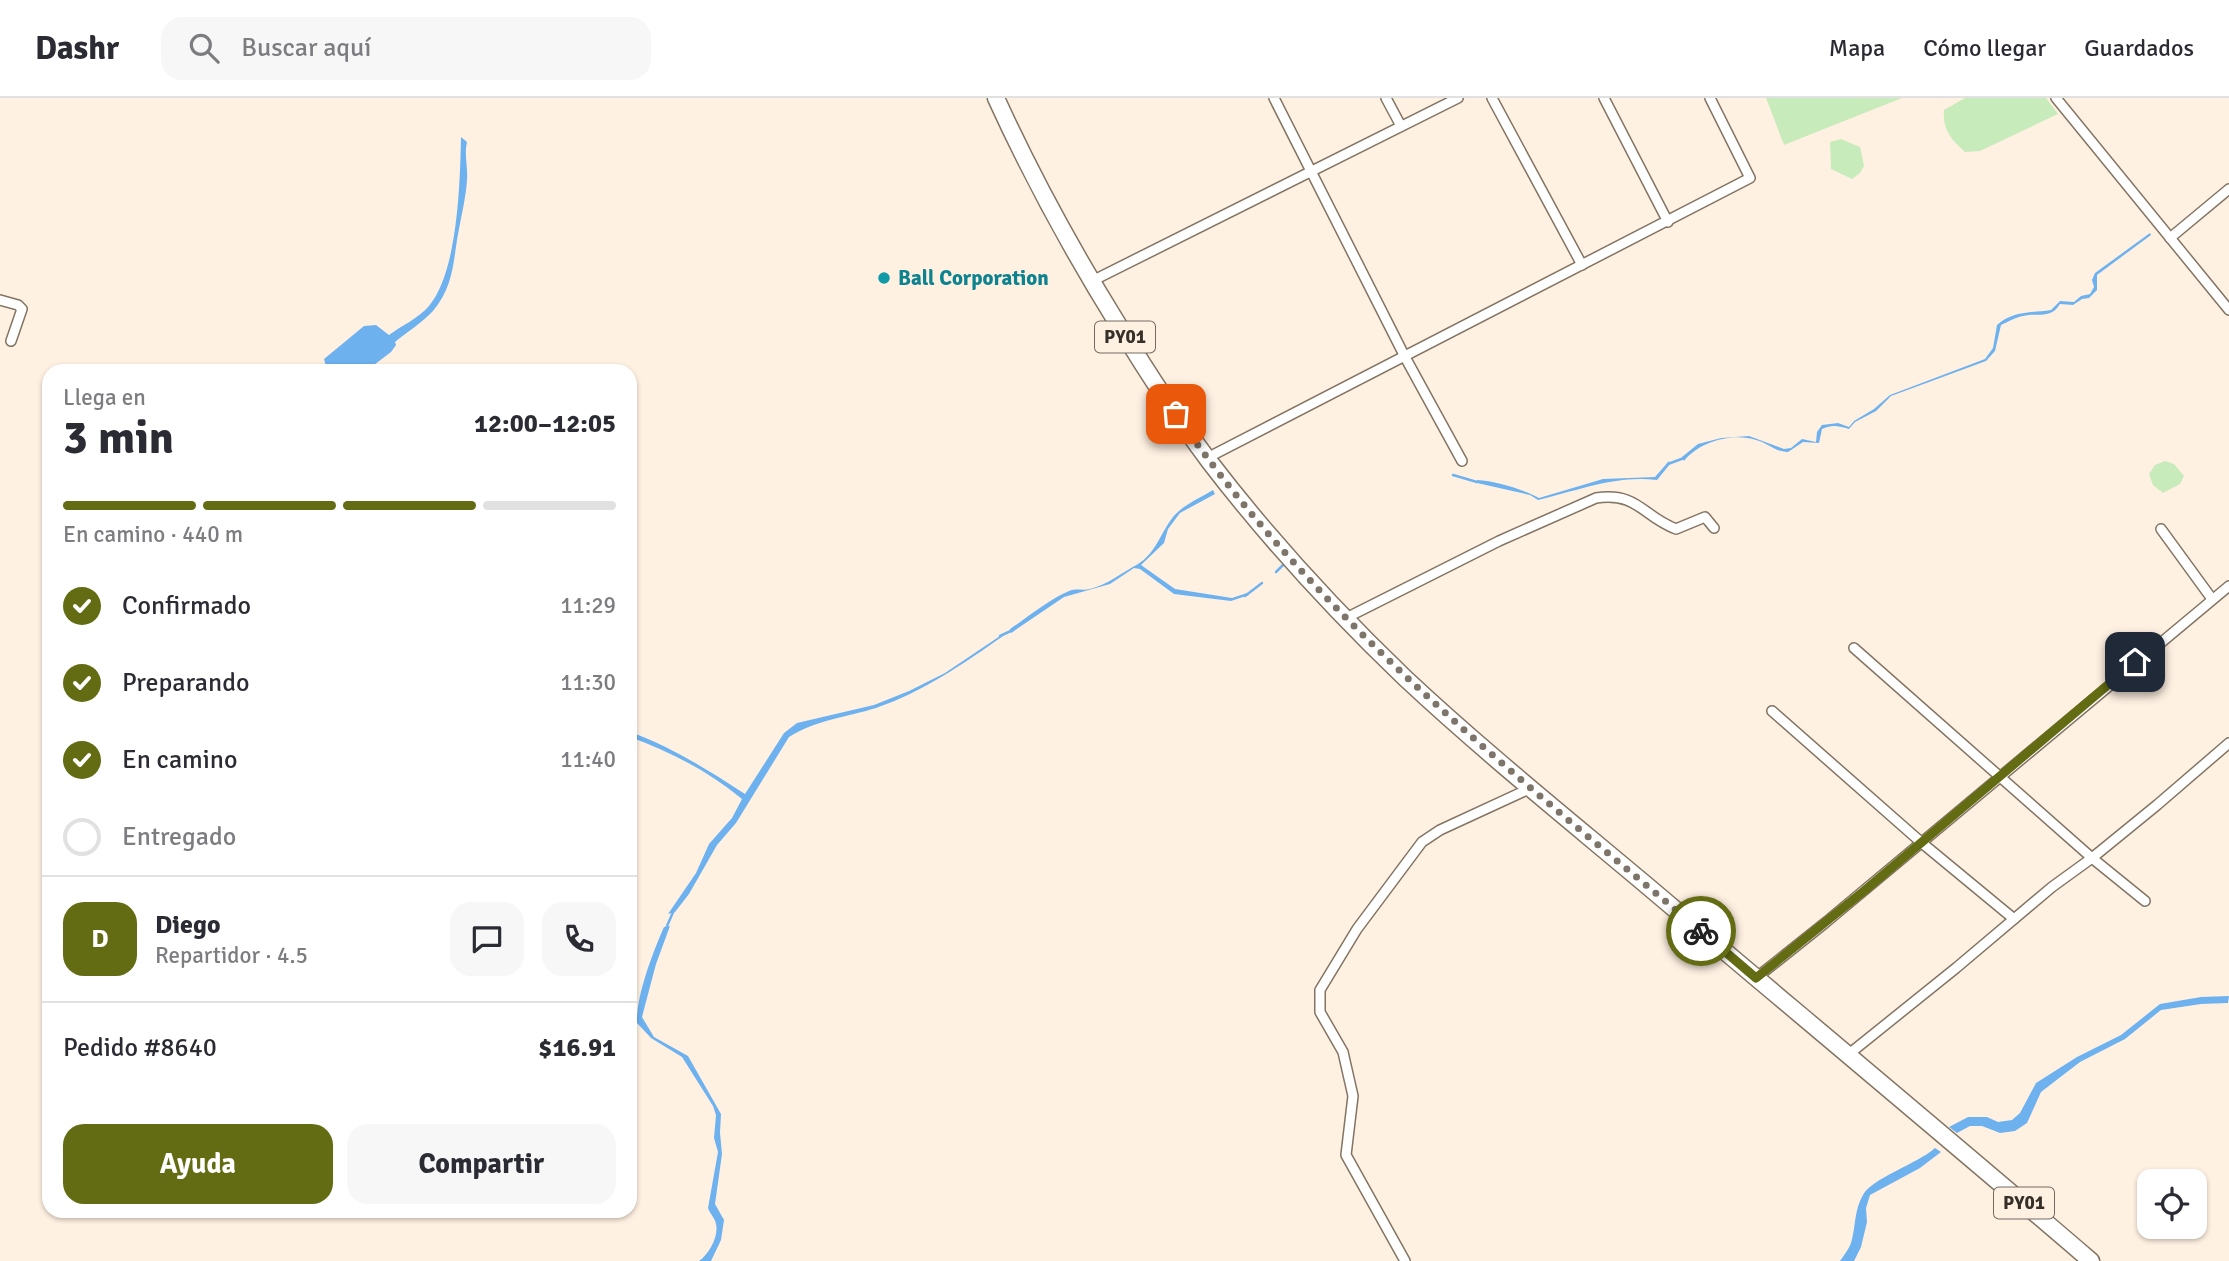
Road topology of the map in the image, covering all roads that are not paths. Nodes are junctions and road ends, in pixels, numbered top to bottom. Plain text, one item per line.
1 (996, 98) edge
2 (1274, 98) edge
3 (1386, 98) edge
4 (1458, 98) edge
5 (1493, 98) edge
6 (1604, 98) edge
7 (1710, 98) edge
8 (2056, 98) edge
9 (1401, 126) junction
10 (1309, 171) junction
11 (2229, 189) edge
12 (1668, 222) junction
13 (2170, 238) junction
14 (1582, 265) junction
15 (1090, 282) junction
16 (0, 300) edge
17 (2229, 310) edge
18 (11, 341) dead end
19 (1405, 356) junction
20 (1207, 458) junction
21 (1462, 461) dead end
22 (1714, 528) dead end
23 (2161, 529) dead end
24 (2229, 586) edge
25 (2212, 599) junction
26 (1346, 618) junction
27 (1854, 648) dead end
28 (1772, 711) dead end
29 (2229, 743) edge
30 (2000, 775) junction
31 (1531, 788) junction
32 (1922, 842) junction
33 (2092, 858) junction
34 (2145, 901) dead end
35 (2014, 919) junction
36 (1756, 978) junction
37 (1849, 1054) junction
38 (1405, 1261) edge
39 (2091, 1261) edge

1 - 15 highway, PY01
2 - 10 street
3 - 9 street
4 - 9 street
5 - 14 street
6 - 12 street
7 - 12 street
8 - 13 street
9 - 10 street
10 - 15 street
10 - 19 street
11 - 13 street
12 - 14 street
13 - 17 street
14 - 19 street
15 - 20 highway, PY01
16 - 18 street
19 - 20 street
19 - 21 street
20 - 26 highway, PY01
22 - 26 street
23 - 25 street
24 - 25 street
25 - 30 street
26 - 31 highway, PY01
27 - 30 street
28 - 32 street
29 - 33 street
30 - 32 street
30 - 33 street
31 - 36 highway, PY01
31 - 38 street
32 - 35 street
32 - 36 street
33 - 34 street
33 - 35 street
35 - 37 street
36 - 37 highway, PY01
37 - 39 highway, PY01

